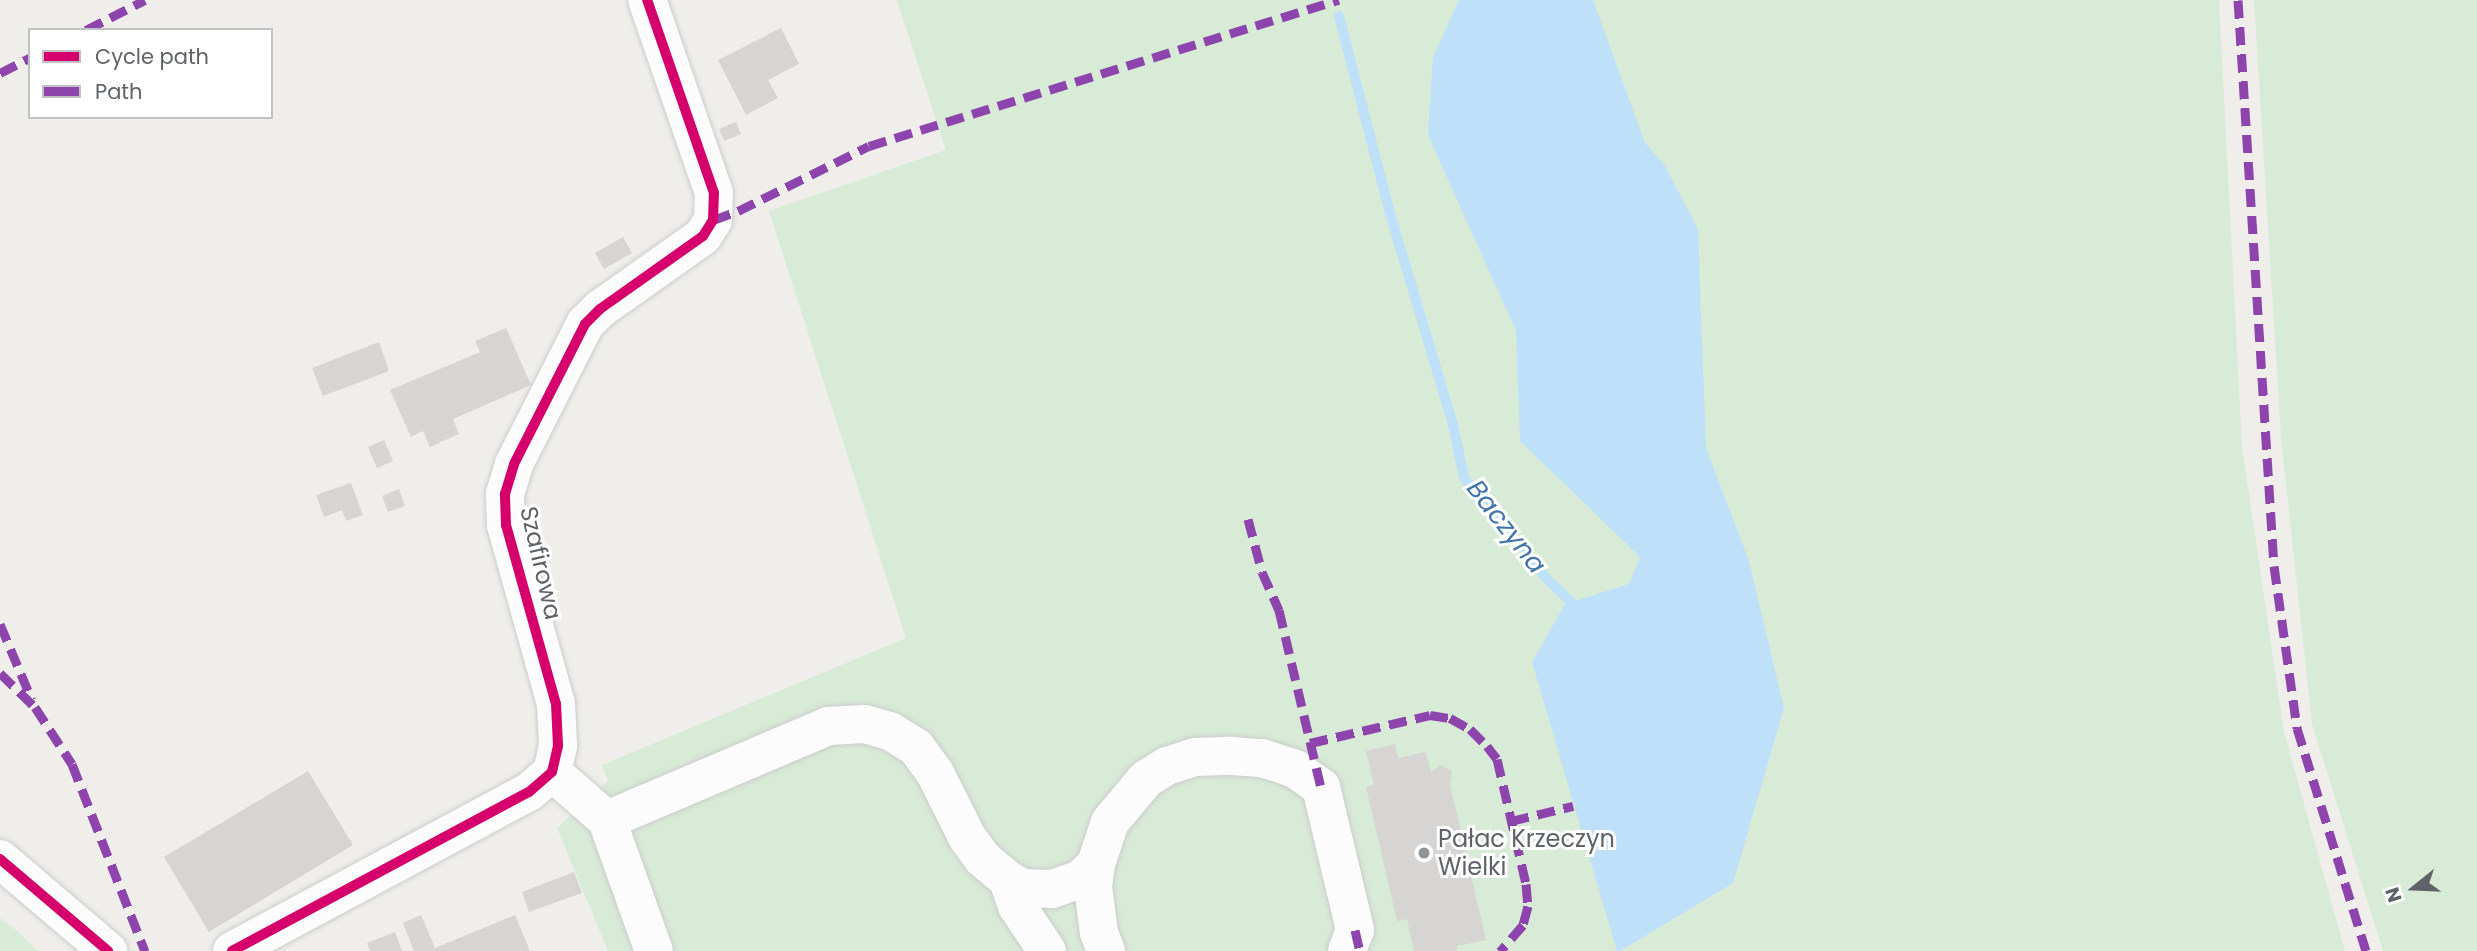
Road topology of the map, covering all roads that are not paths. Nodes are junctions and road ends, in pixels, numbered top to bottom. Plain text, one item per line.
1 (646, 0) edge
2 (552, 772) junction
3 (607, 820) junction
4 (0, 859) edge
5 (1096, 864) junction
6 (1008, 880) junction
7 (108, 951) edge
8 (232, 951) edge
9 (653, 951) edge
10 (1046, 951) edge
11 (1106, 951) edge
12 (1347, 951) edge

1 - 2 street, Szafirowa
2 - 3 street
2 - 8 street
3 - 6 street
3 - 9 street
4 - 7 street
5 - 6 street
5 - 11 street
5 - 12 street
6 - 10 street

